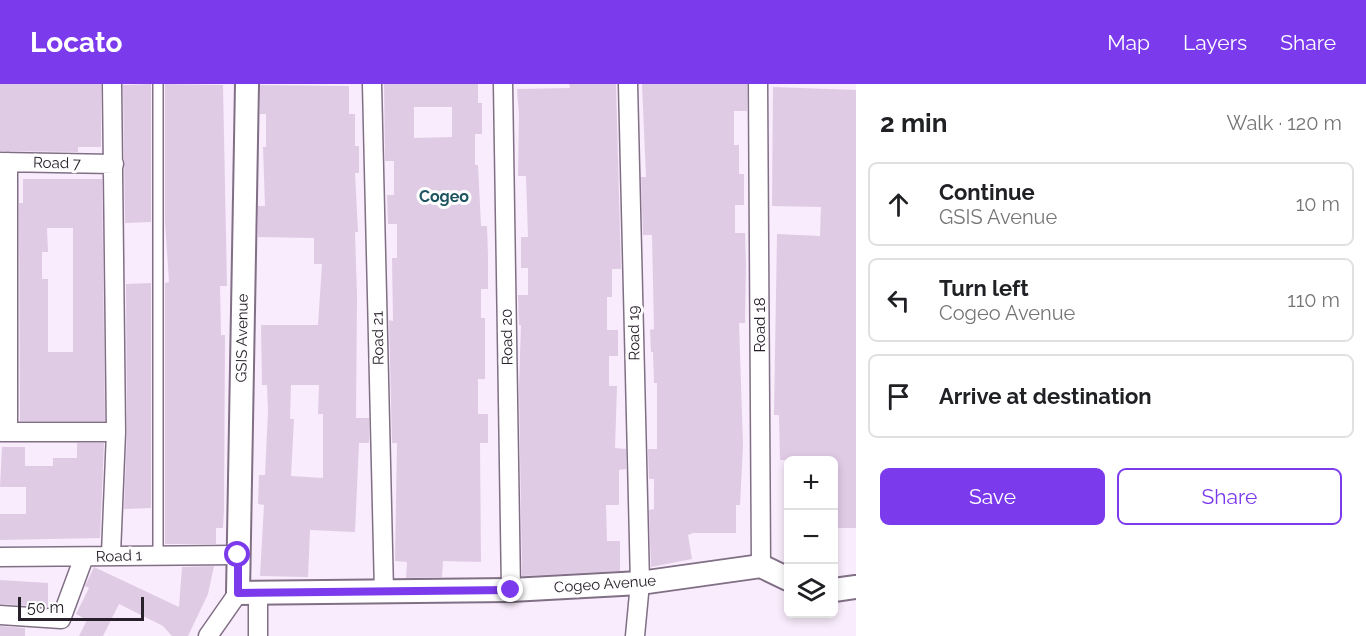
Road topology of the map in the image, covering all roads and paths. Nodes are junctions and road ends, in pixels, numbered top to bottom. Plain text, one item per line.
1 (112, 84) edge
2 (158, 84) edge
3 (247, 84) edge
4 (372, 84) edge
5 (503, 84) edge
6 (628, 84) edge
7 (759, 84) edge
8 (4, 162) edge
9 (114, 164) junction
10 (4, 432) edge
11 (116, 432) junction
12 (111, 554) junction
13 (158, 555) junction
14 (238, 555) junction
15 (0, 557) edge
16 (84, 557) junction
17 (761, 566) junction
18 (784, 577) edge
19 (640, 583) junction
20 (856, 587) edge
21 (838, 589) edge
22 (511, 590) junction
23 (384, 592) junction
24 (248, 593) junction
25 (0, 615) edge
26 (61, 619) junction
27 (52, 636) edge
28 (208, 636) edge
29 (258, 636) edge
30 (634, 636) edge

1 - 9 street
2 - 13 lane
3 - 14 street, GSIS Avenue
4 - 23 street, Road 21
5 - 22 street, Road 20
6 - 19 street, Road 19
7 - 17 street, Road 18
8 - 9 street, Road 7
8 - 10 street
9 - 11 street
10 - 11 street
11 - 12 street
12 - 13 street, Road 1
12 - 16 street, Road 1
13 - 14 street, Road 1
14 - 24 street, GSIS Avenue
15 - 16 street, Road 1
16 - 26 street
17 - 18 street
17 - 19 street, Cogeo Avenue
19 - 22 street, Cogeo Avenue
19 - 30 street, Road 19
20 - 21 street
22 - 23 street, Cogeo Avenue
23 - 24 street, Cogeo Avenue
24 - 28 street
24 - 29 street
25 - 26 street
26 - 27 street

